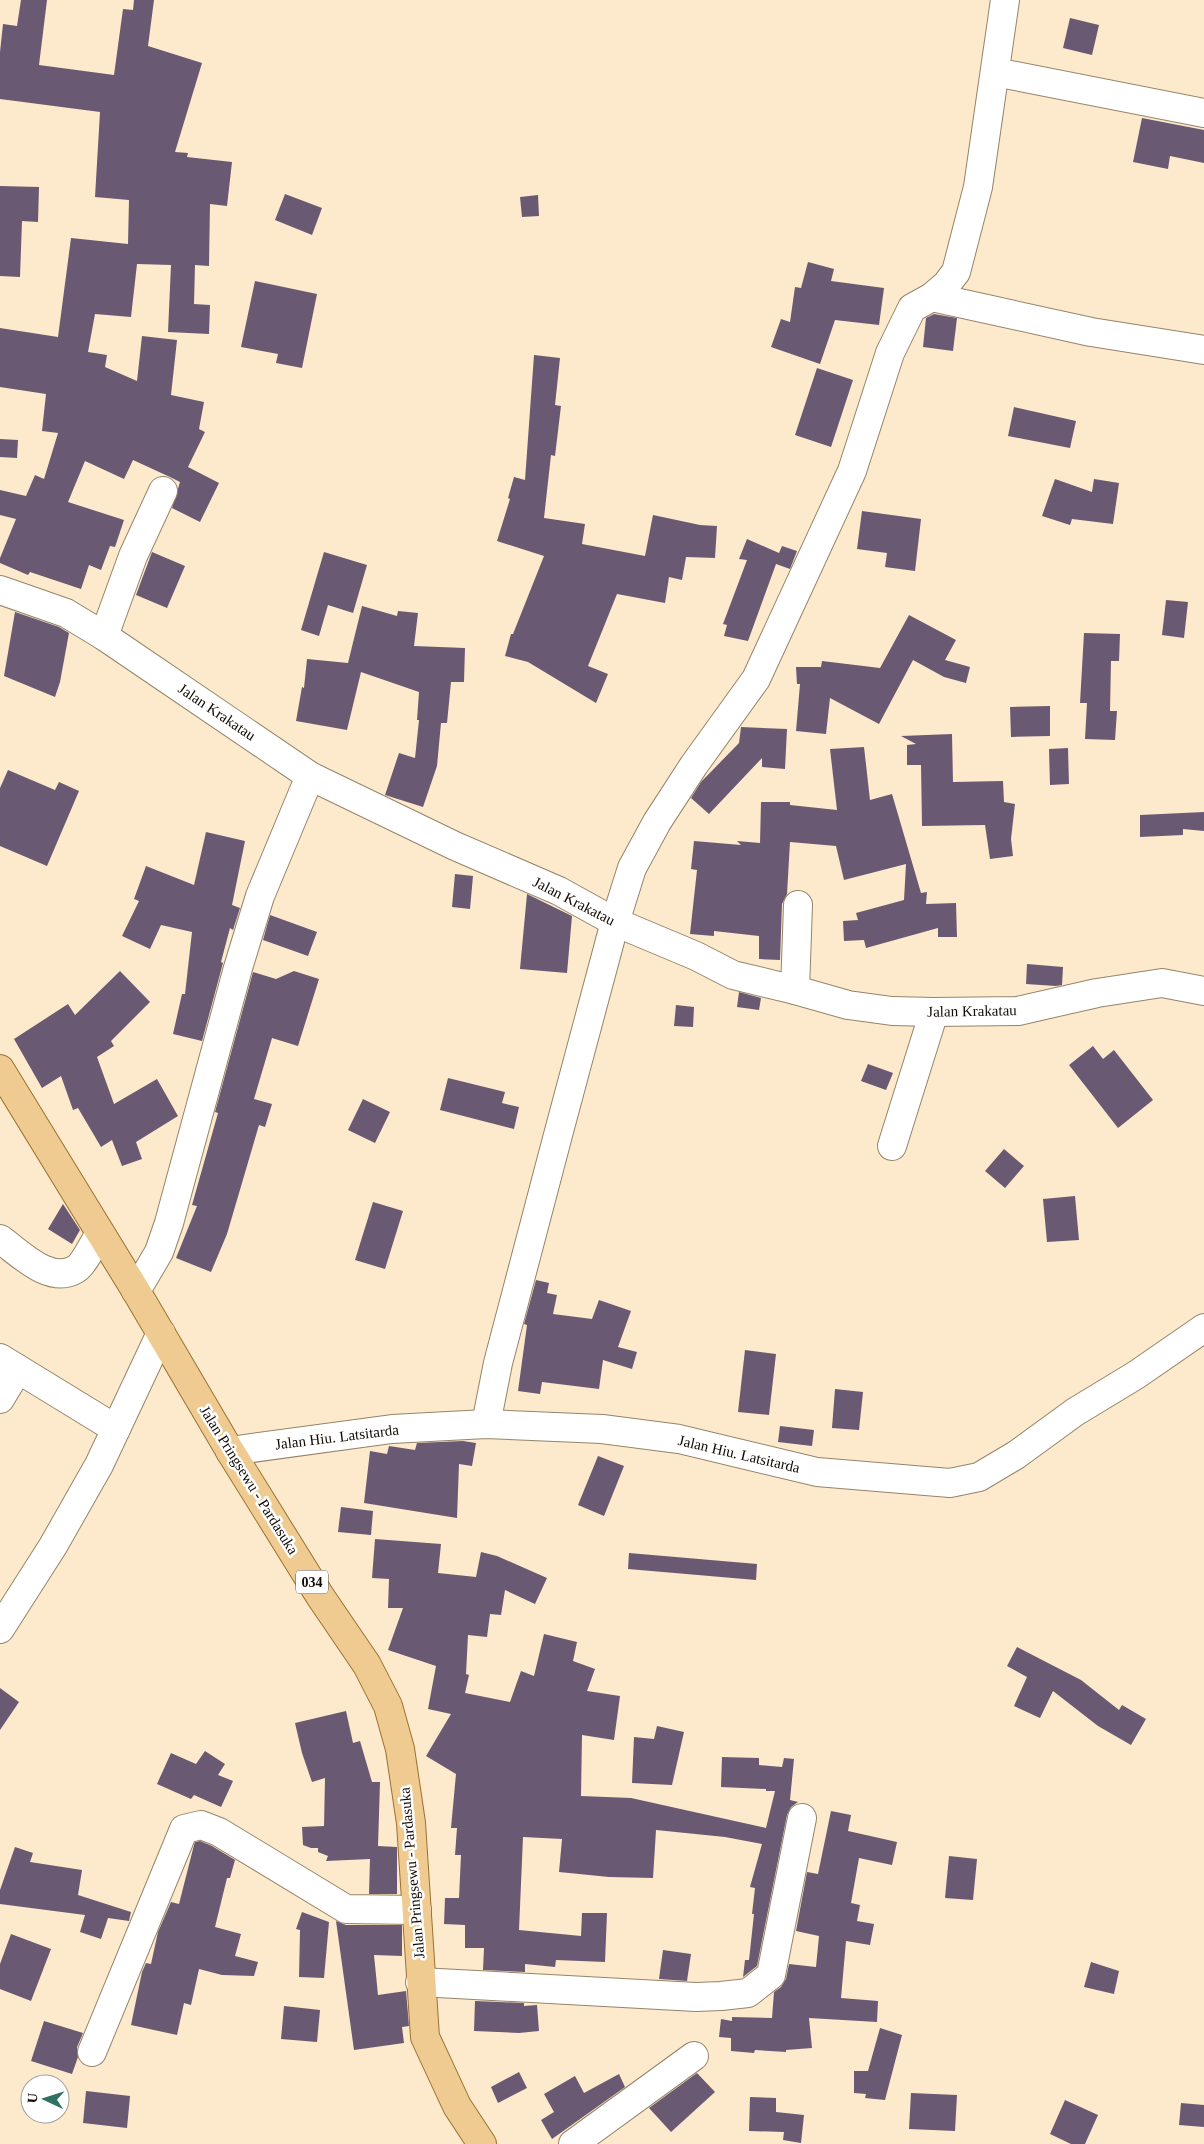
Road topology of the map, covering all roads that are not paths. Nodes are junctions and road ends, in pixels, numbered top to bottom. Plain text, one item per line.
1 (1005, 0) edge
2 (995, 72) junction
3 (1204, 113) edge
4 (932, 297) junction
5 (1204, 350) edge
6 (163, 491) dead end
7 (0, 590) edge
8 (104, 636) junction
9 (310, 776) junction
10 (798, 905) dead end
11 (615, 922) junction
12 (795, 990) junction
13 (1204, 991) edge
14 (934, 1012) junction
15 (0, 1069) edge
16 (892, 1146) dead end
17 (100, 1232) junction
18 (0, 1240) edge
19 (136, 1291) junction
20 (1204, 1328) edge
21 (161, 1333) junction
22 (9, 1364) edge
23 (0, 1399) edge
24 (486, 1424) junction
25 (116, 1429) junction
26 (230, 1451) junction
27 (0, 1629) edge
28 (802, 1818) dead end
29 (418, 1910) junction
30 (420, 1982) junction
31 (92, 2052) dead end
32 (694, 2056) dead end
33 (482, 2144) edge
34 (573, 2144) edge

1 - 2 street
2 - 3 street
2 - 4 street
4 - 5 street
4 - 11 street
6 - 8 street
7 - 8 street, Jalan Krakatau
8 - 9 street, Jalan Krakatau
9 - 11 street, Jalan Krakatau
9 - 19 street
10 - 12 street
11 - 12 street, Jalan Krakatau
11 - 24 street
12 - 14 street, Jalan Krakatau
13 - 14 street, Jalan Krakatau
14 - 16 street
15 - 17 main road, Jalan Pringsewu - Pardasuka / 034
17 - 18 street
17 - 19 main road, Jalan Pringsewu - Pardasuka / 034
19 - 21 main road, Jalan Pringsewu - Pardasuka / 034
20 - 24 street, Jalan Hiu. Latsitarda
21 - 25 street
21 - 26 main road, Jalan Pringsewu - Pardasuka / 034
22 - 23 street
22 - 25 street
24 - 26 street, Jalan Hiu. Latsitarda
25 - 27 street
26 - 29 main road, Jalan Pringsewu - Pardasuka / 034
28 - 30 street
29 - 30 main road, Jalan Pringsewu - Pardasuka / 034
29 - 31 street
30 - 33 main road, Jalan Pringsewu - Pardasuka / 034
32 - 34 street

